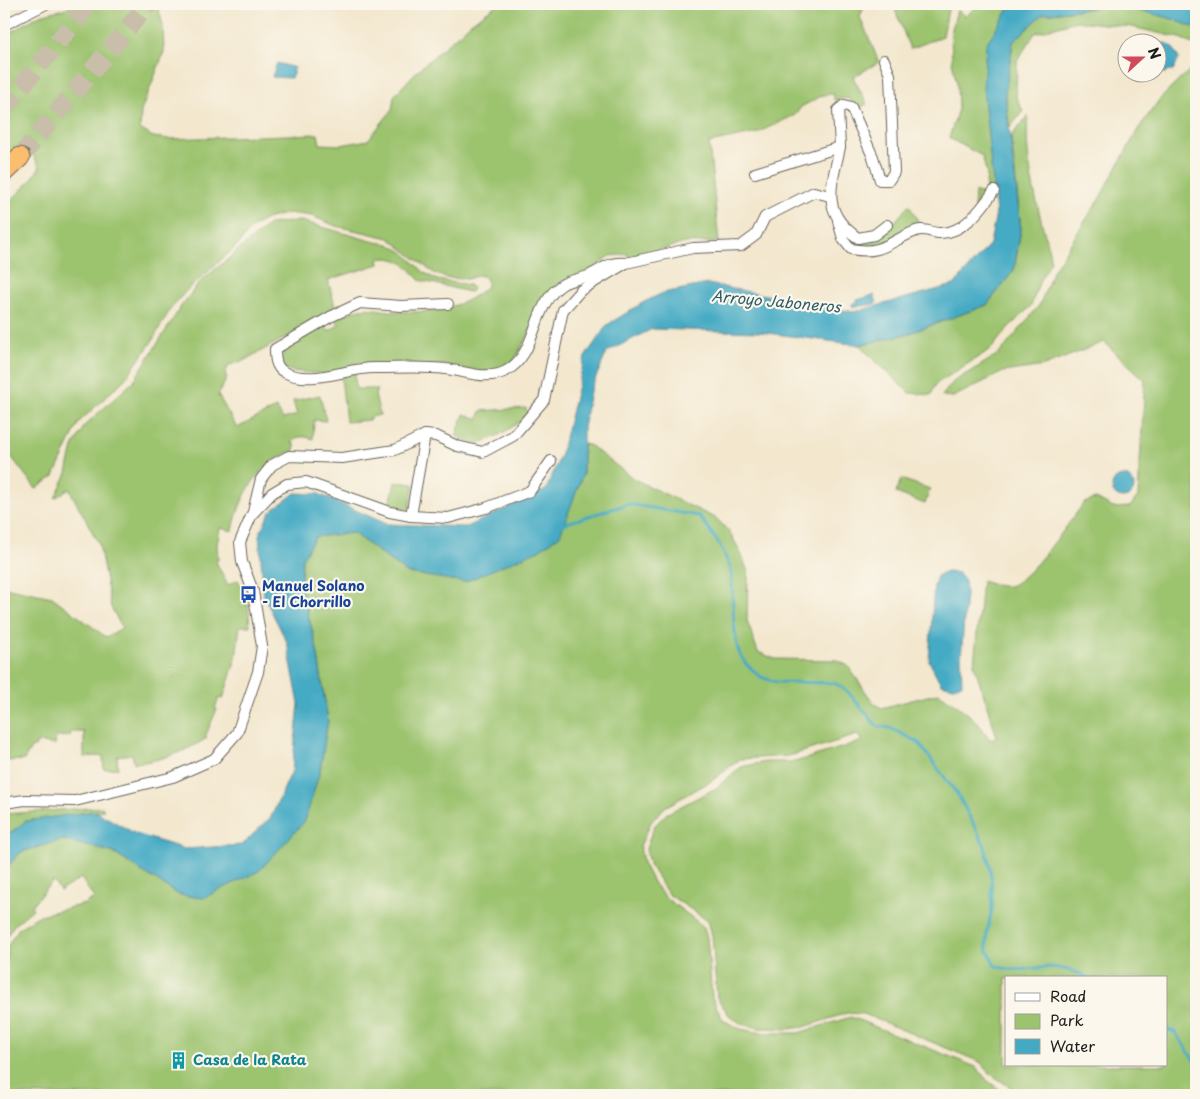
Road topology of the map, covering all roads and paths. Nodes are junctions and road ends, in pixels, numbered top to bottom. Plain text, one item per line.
1 (46, 4) edge
2 (4, 24) edge
3 (884, 60) dead end
4 (840, 147) junction
5 (20, 157) tunnel mouth
6 (4, 172) edge
7 (755, 173) dead end
8 (994, 191) dead end
9 (830, 196) junction
10 (837, 220) junction
11 (887, 226) dead end
12 (626, 263) junction
13 (448, 304) dead end
14 (425, 435) junction
15 (551, 461) dead end
16 (253, 512) junction
17 (411, 516) junction
18 (4, 803) edge

1 - 2 street
3 - 4 street
4 - 7 street
4 - 9 street
5 - 6 highway
8 - 10 street
9 - 10 street
9 - 12 street
10 - 11 street
12 - 13 street
12 - 14 street
14 - 16 street
14 - 17 street
15 - 17 street
16 - 17 street
16 - 18 street

